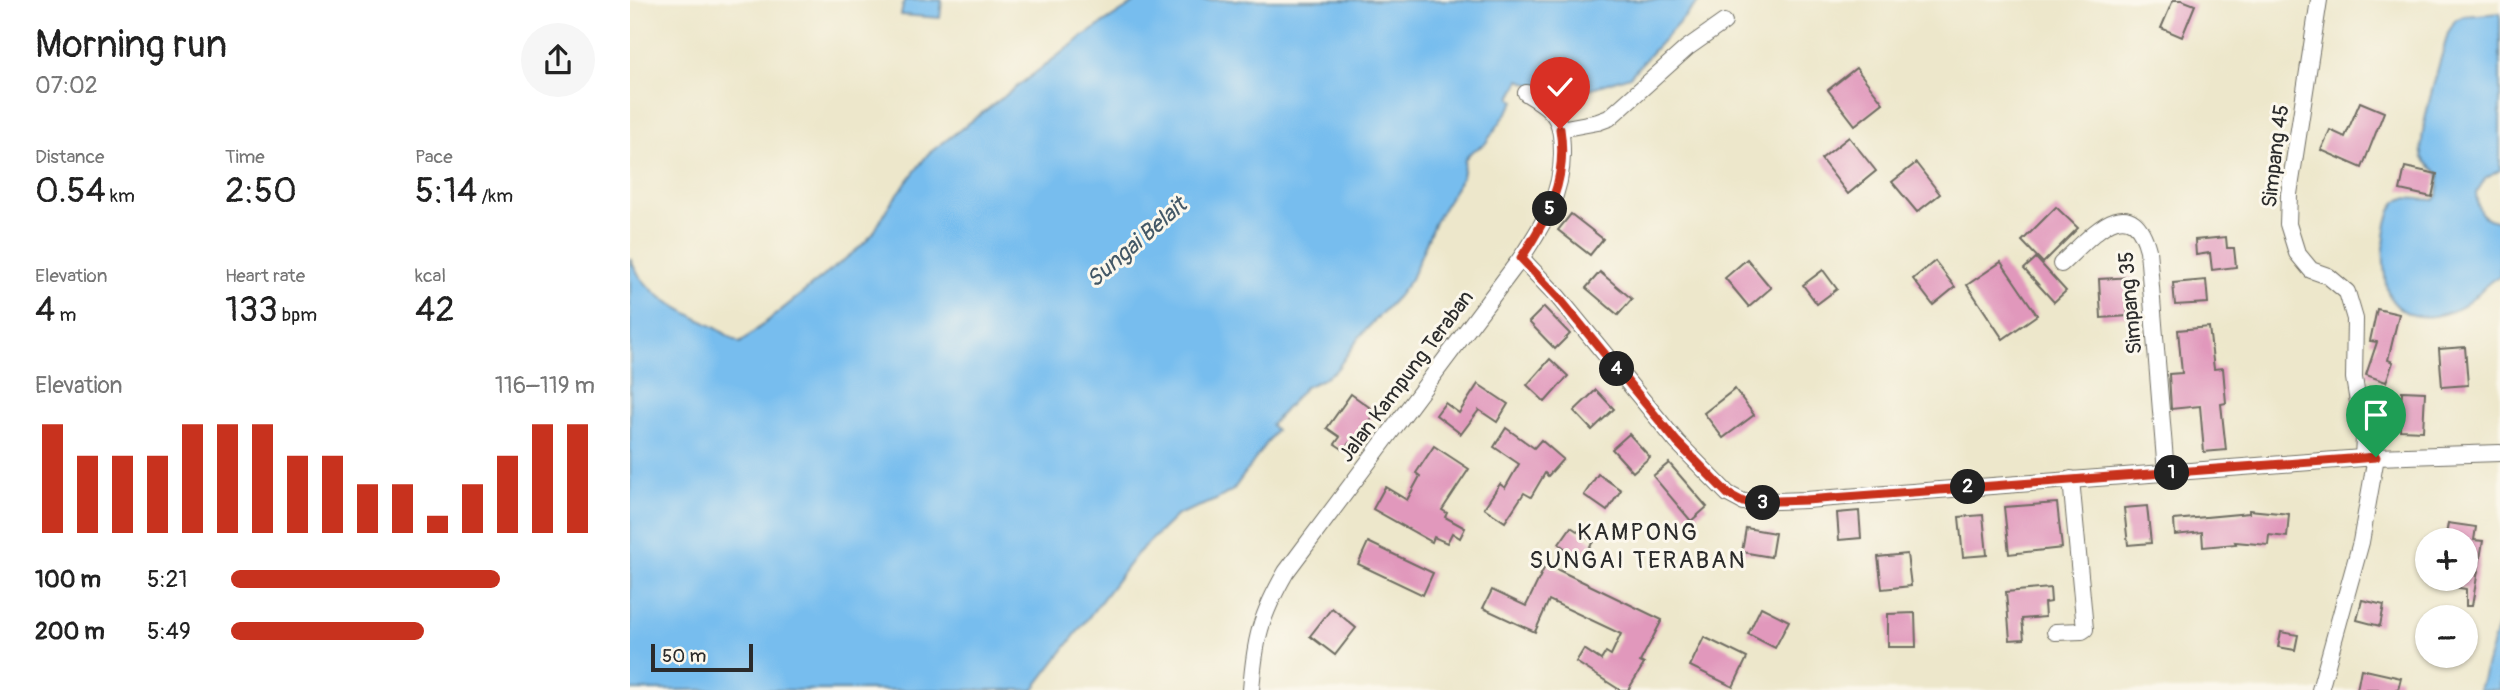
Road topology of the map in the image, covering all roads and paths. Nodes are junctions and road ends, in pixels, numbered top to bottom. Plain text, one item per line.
1 (2319, 0) edge
2 (1724, 22) dead end
3 (1526, 93) dead end
4 (1560, 129) junction
5 (1521, 258) junction
6 (2061, 264) dead end
7 (2500, 453) edge
8 (2369, 457) junction
9 (2166, 473) junction
10 (2071, 479) junction
11 (2054, 632) dead end
12 (1251, 690) edge
13 (2320, 690) edge

1 - 8 street, Simpang 45
2 - 4 street
3 - 4 street
4 - 5 street, Jalan Kampung Teraban
5 - 10 street
5 - 12 street, Jalan Kampung Teraban
6 - 9 street, Simpang 35
7 - 8 street
8 - 9 street
8 - 13 street, Simpang 45
9 - 10 street
10 - 11 street

